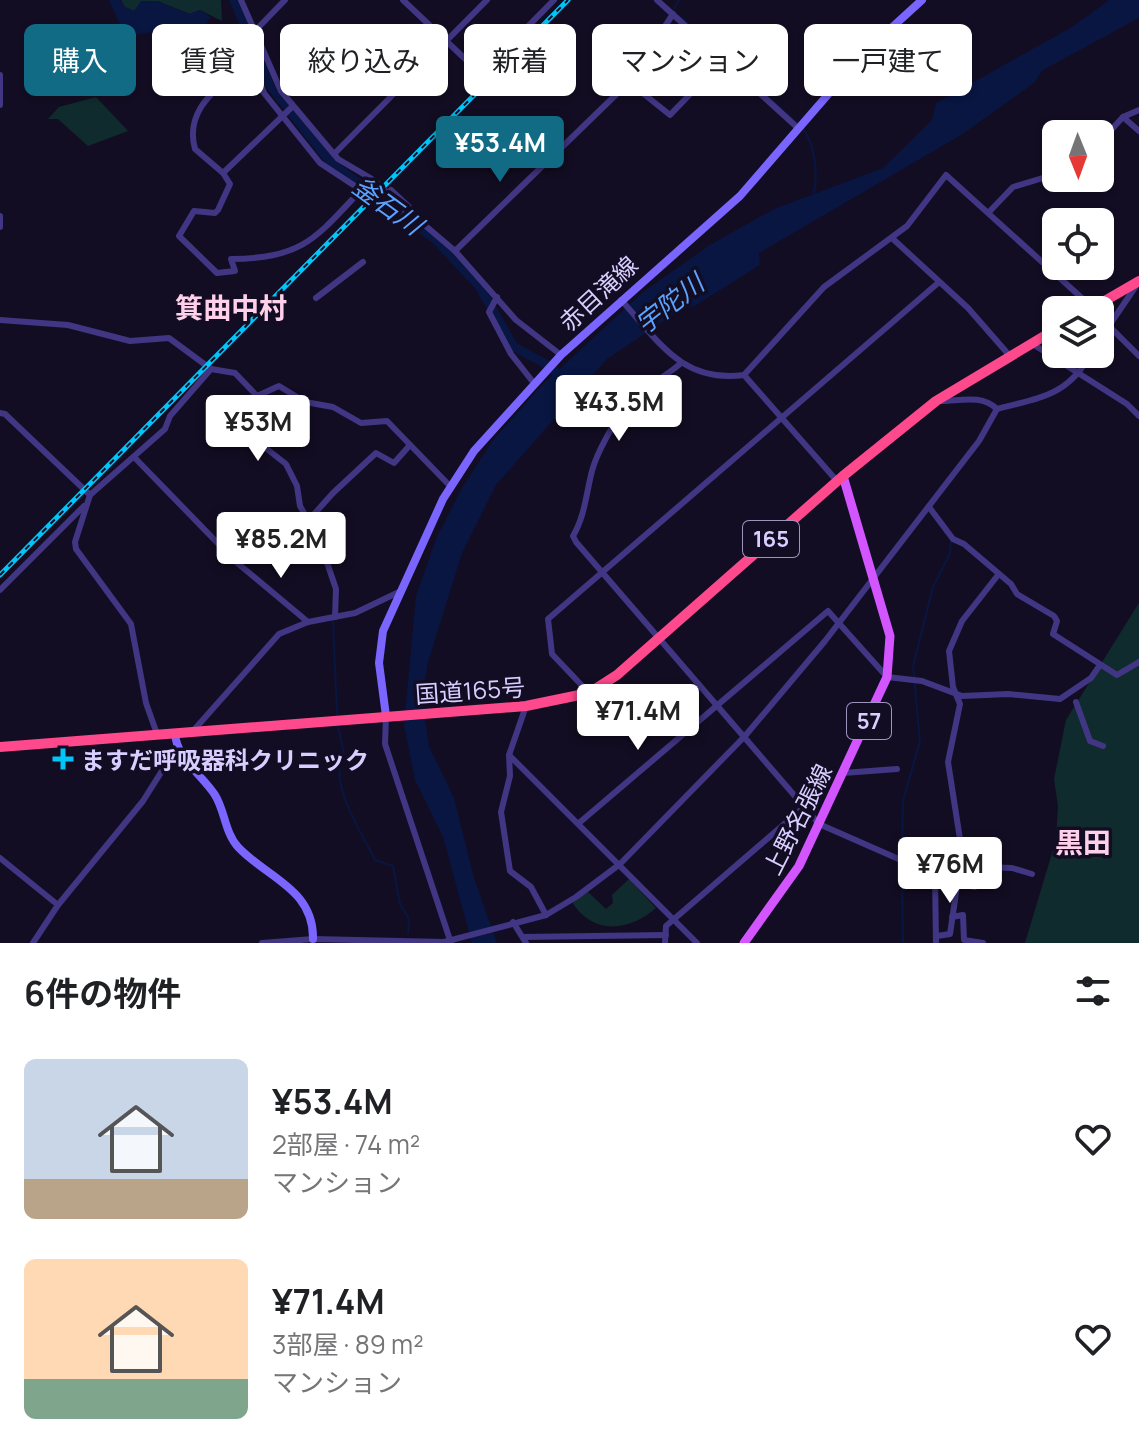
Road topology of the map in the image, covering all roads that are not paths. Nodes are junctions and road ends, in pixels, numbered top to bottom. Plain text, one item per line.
1 (241, 0) edge
2 (285, 0) edge
3 (403, 0) edge
4 (487, 0) edge
5 (554, 0) edge
6 (657, 0) edge
7 (922, 0) edge
8 (673, 14) junction
9 (251, 24) edge
10 (262, 24) edge
11 (428, 24) edge
12 (667, 24) edge
13 (685, 24) edge
14 (448, 38) edge
15 (448, 44) edge
16 (264, 56) edge
17 (0, 75) edge
18 (391, 96) edge
19 (615, 96) edge
20 (646, 96) edge
21 (688, 96) edge
22 (767, 96) edge
23 (0, 105) edge
24 (288, 110) junction
25 (1139, 110) edge
26 (1123, 117) junction
27 (1114, 127) edge
28 (802, 128) junction
29 (1139, 131) edge
30 (334, 154) junction
31 (223, 173) junction
32 (1042, 178) edge
33 (391, 190) dead end
34 (989, 212) junction
35 (403, 215) junction
36 (0, 216) edge
37 (0, 227) edge
38 (893, 239) junction
39 (455, 251) junction
40 (363, 262) dead end
41 (1139, 282) edge
42 (938, 283) junction
43 (1078, 296) edge
44 (316, 298) dead end
45 (1114, 298) edge
46 (495, 300) junction
47 (622, 301) junction
48 (1114, 317) edge
49 (0, 320) edge
50 (1114, 333) edge
51 (1042, 337) edge
52 (1031, 343) junction
53 (561, 355) junction
54 (1009, 355) junction
55 (1139, 356) edge
56 (680, 364) junction
57 (1083, 368) edge
58 (211, 369) junction
59 (744, 375) junction
60 (1079, 376) junction
61 (533, 382) junction
62 (257, 396) junction
63 (936, 401) junction
64 (997, 409) junction
65 (0, 413) edge
66 (783, 416) junction
67 (1139, 416) edge
68 (410, 445) junction
69 (134, 457) junction
70 (840, 478) junction
71 (450, 486) junction
72 (90, 495) junction
73 (86, 504) junction
74 (929, 507) junction
75 (307, 520) junction
76 (235, 561) junction
77 (603, 572) junction
78 (998, 575) junction
79 (874, 577) junction
80 (0, 590) edge
81 (399, 592) junction
82 (335, 617) junction
83 (308, 622) junction
84 (839, 623) junction
85 (660, 638) junction
86 (1139, 662) edge
87 (1100, 665) junction
88 (887, 677) junction
89 (589, 693) junction
90 (959, 695) junction
91 (1076, 702) dead end
92 (717, 704) junction
93 (526, 706) junction
94 (390, 715) junction
95 (193, 731) junction
96 (175, 733) junction
97 (157, 735) junction
98 (745, 736) junction
99 (1103, 746) dead end
100 (0, 747) edge
101 (177, 747) junction
102 (509, 755) junction
103 (897, 769) dead end
104 (843, 773) junction
105 (804, 807) junction
106 (579, 823) junction
107 (819, 824) junction
108 (0, 858) edge
109 (620, 864) junction
110 (1032, 874) dead end
111 (935, 875) junction
112 (956, 881) junction
113 (58, 905) junction
114 (546, 915) junction
115 (952, 917) junction
116 (674, 918) junction
117 (511, 922) junction
118 (313, 939) junction
119 (453, 939) edge
120 (666, 939) edge
121 (936, 939) edge
122 (524, 940) edge
123 (33, 943) edge
124 (262, 943) edge
125 (697, 943) edge
126 (744, 943) edge
127 (983, 943) edge

1 - 9 street
2 - 10 street
3 - 11 street
4 - 14 street
5 - 15 street
6 - 8 street
7 - 28 main road, 赤目滝線
8 - 12 street
8 - 13 street
16 - 24 street
17 - 23 street
18 - 30 street
19 - 39 street
20 - 21 street
22 - 28 street
24 - 30 street
24 - 31 street
24 - 31 street
24 - 31 street
25 - 26 street
26 - 27 street
26 - 29 street
28 - 47 main road, 赤目滝線
30 - 35 street
32 - 34 street
33 - 35 street
34 - 38 street
34 - 43 street
35 - 39 street
36 - 37 street
38 - 42 street
38 - 59 street
39 - 46 street
40 - 44 street
41 - 45 highway
41 - 48 street
42 - 54 street
42 - 66 street
46 - 53 street
46 - 61 street
47 - 53 main road, 赤目滝線
47 - 56 street
49 - 58 street
50 - 55 street
51 - 52 highway, 国道165号 / 165
52 - 54 highway, 国道165号 / 165
52 - 60 street
53 - 61 main road, 赤目滝線
54 - 63 highway, 国道165号 / 165
56 - 59 street
56 - 77 street
57 - 60 street
58 - 62 street
58 - 69 street
59 - 66 street
60 - 64 street
60 - 67 street
61 - 71 main road, 赤目滝線
62 - 68 street
62 - 75 street
63 - 64 street
63 - 70 highway, 国道165号 / 165
64 - 74 street
65 - 72 street
66 - 70 street
66 - 77 street
68 - 71 street
68 - 75 street
69 - 72 street
69 - 76 street
70 - 79 main road, 上野名張線 / 57
70 - 85 highway, 国道165号 / 165
71 - 81 main road, 赤目滝線
72 - 73 street
73 - 80 street
73 - 97 street
74 - 78 street
74 - 79 street
75 - 76 street
75 - 82 street
76 - 83 street
77 - 85 street
77 - 89 street
78 - 87 street
78 - 90 street
79 - 84 street
79 - 88 main road, 上野名張線 / 57
81 - 82 street
81 - 94 main road, 赤目滝線
82 - 83 street
83 - 95 street
84 - 88 street
84 - 92 street
84 - 98 street
85 - 89 highway, 国道165号 / 165
85 - 92 street
86 - 87 street
87 - 90 street
88 - 90 street
88 - 104 main road, 上野名張線 / 57
89 - 93 highway, 国道165号 / 165
90 - 112 street
91 - 99 street
92 - 98 street
92 - 106 street
93 - 94 highway, 国道165号 / 165
93 - 102 street
94 - 95 highway, 国道165号 / 165
94 - 119 street
95 - 96 highway, 国道165号 / 165
96 - 97 highway, 国道165号 / 165
96 - 101 main road
97 - 100 highway, 国道165号 / 165
98 - 105 street
98 - 109 street
101 - 113 street
101 - 118 main road
102 - 106 street
102 - 114 street
103 - 104 street
104 - 107 main road, 上野名張線 / 57
105 - 107 street
105 - 116 street
106 - 109 street
107 - 111 street
107 - 126 main road, 上野名張線 / 57
108 - 113 street
109 - 114 street
109 - 116 street
110 - 112 street
111 - 112 street
111 - 121 street
112 - 115 street
113 - 123 street
114 - 117 street
115 - 121 street
115 - 127 street
116 - 120 street
116 - 125 street
117 - 119 street
117 - 122 street
118 - 119 street
118 - 124 street
120 - 122 street

